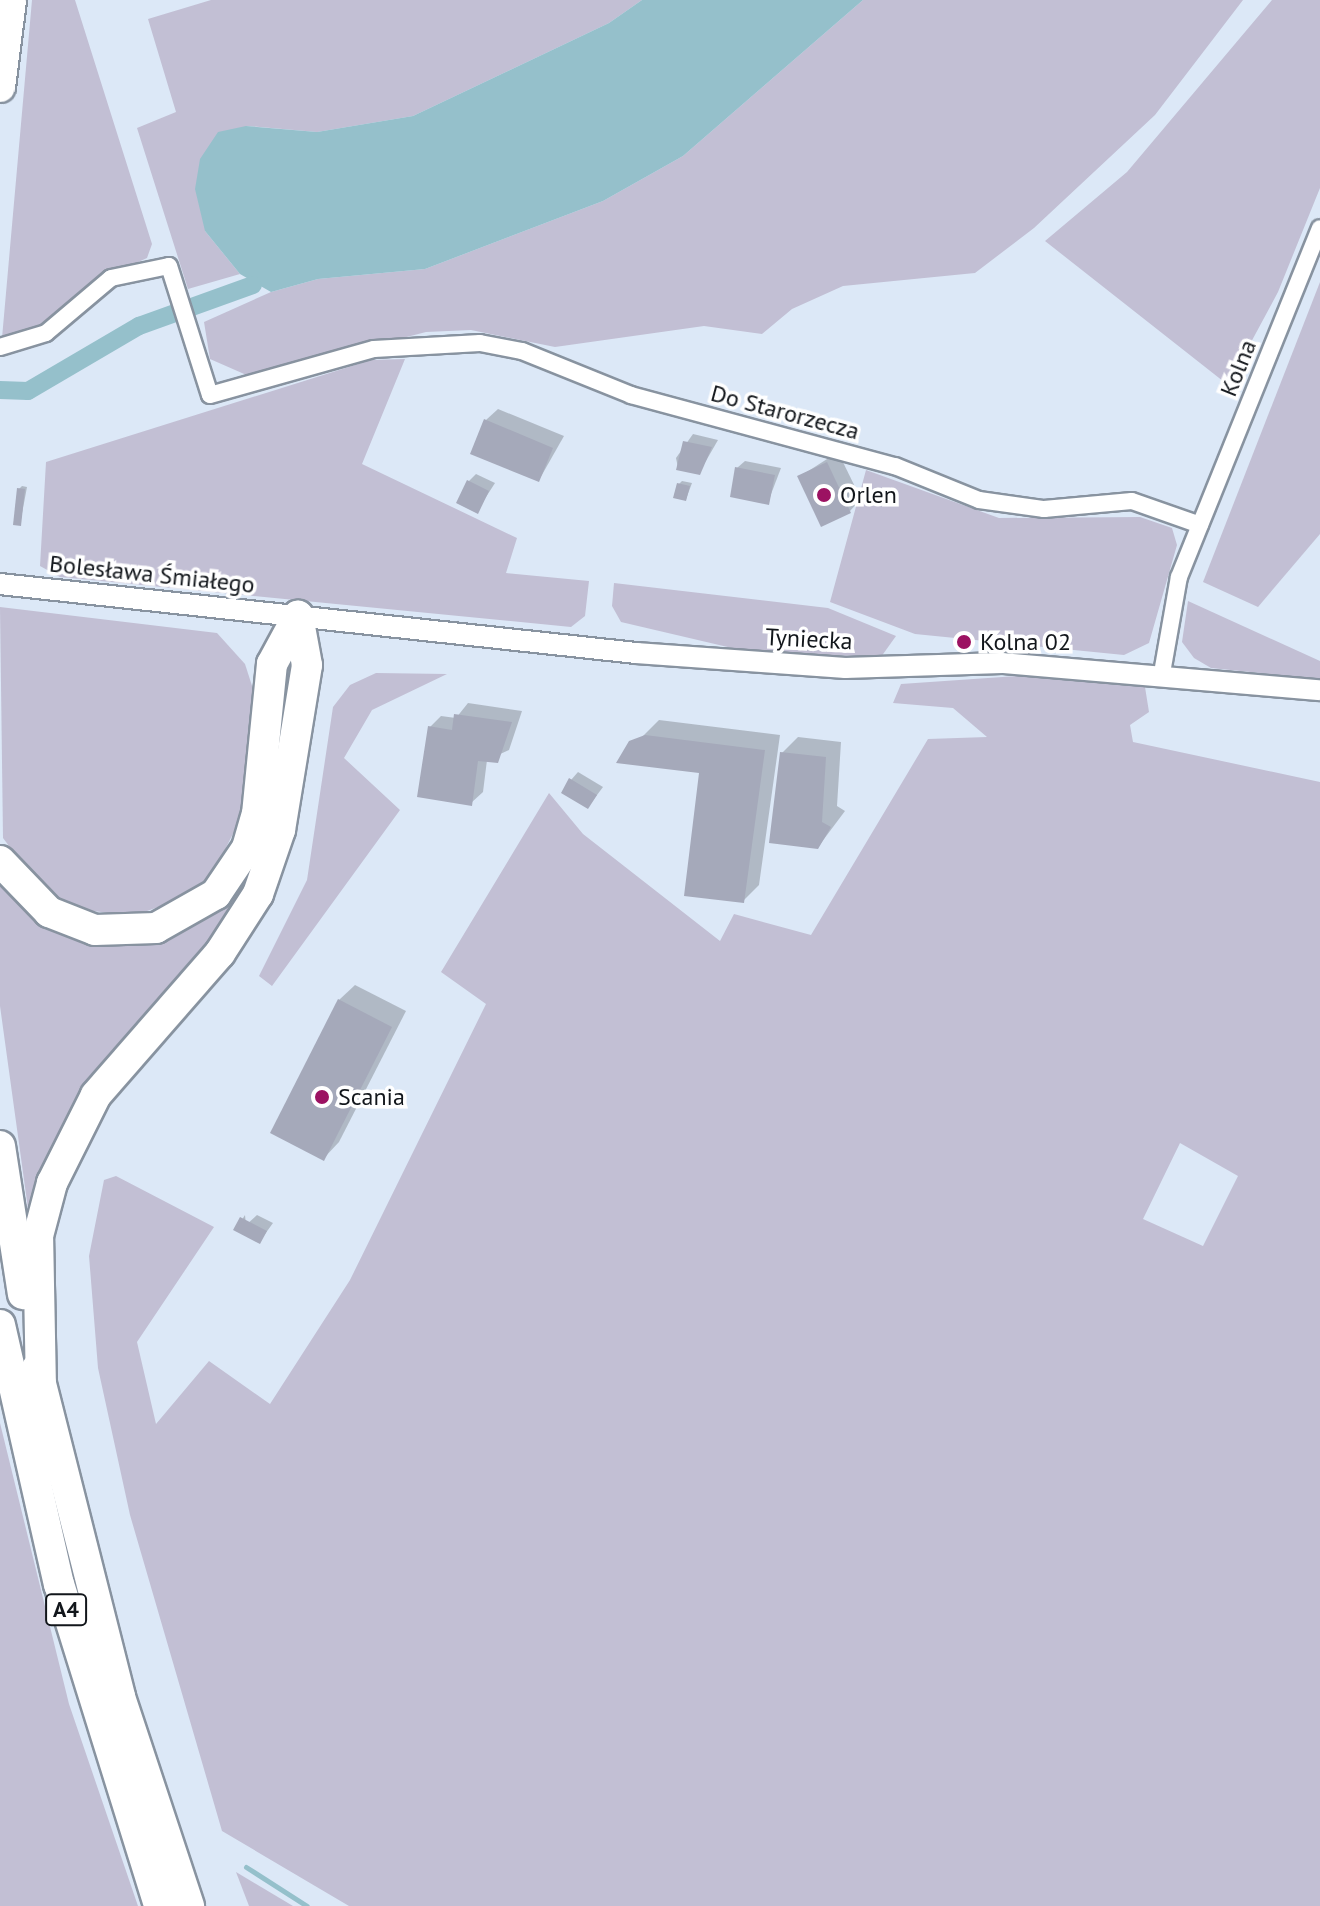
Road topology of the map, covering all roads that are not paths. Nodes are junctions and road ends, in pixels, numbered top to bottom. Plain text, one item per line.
1 (11, 0) edge
2 (0, 87) edge
3 (1320, 228) edge
4 (0, 347) edge
5 (1200, 525) junction
6 (0, 584) edge
7 (298, 616) junction
8 (1162, 673) junction
9 (1320, 690) edge
10 (0, 861) edge
11 (0, 1146) edge
12 (0, 1325) edge
13 (3, 1349) edge
14 (41, 1389) junction
15 (159, 1906) edge
16 (189, 1906) edge

1 - 2 highway
3 - 5 street, Kolna
4 - 5 street, Do Starorzecza
5 - 8 street
6 - 7 street, Bolesława Śmiałego
7 - 8 street, Tyniecka
7 - 10 highway
7 - 14 highway
8 - 9 street, Tyniecka
11 - 14 highway, A4
12 - 13 highway, A4
13 - 15 highway, A4
14 - 16 highway, A4

